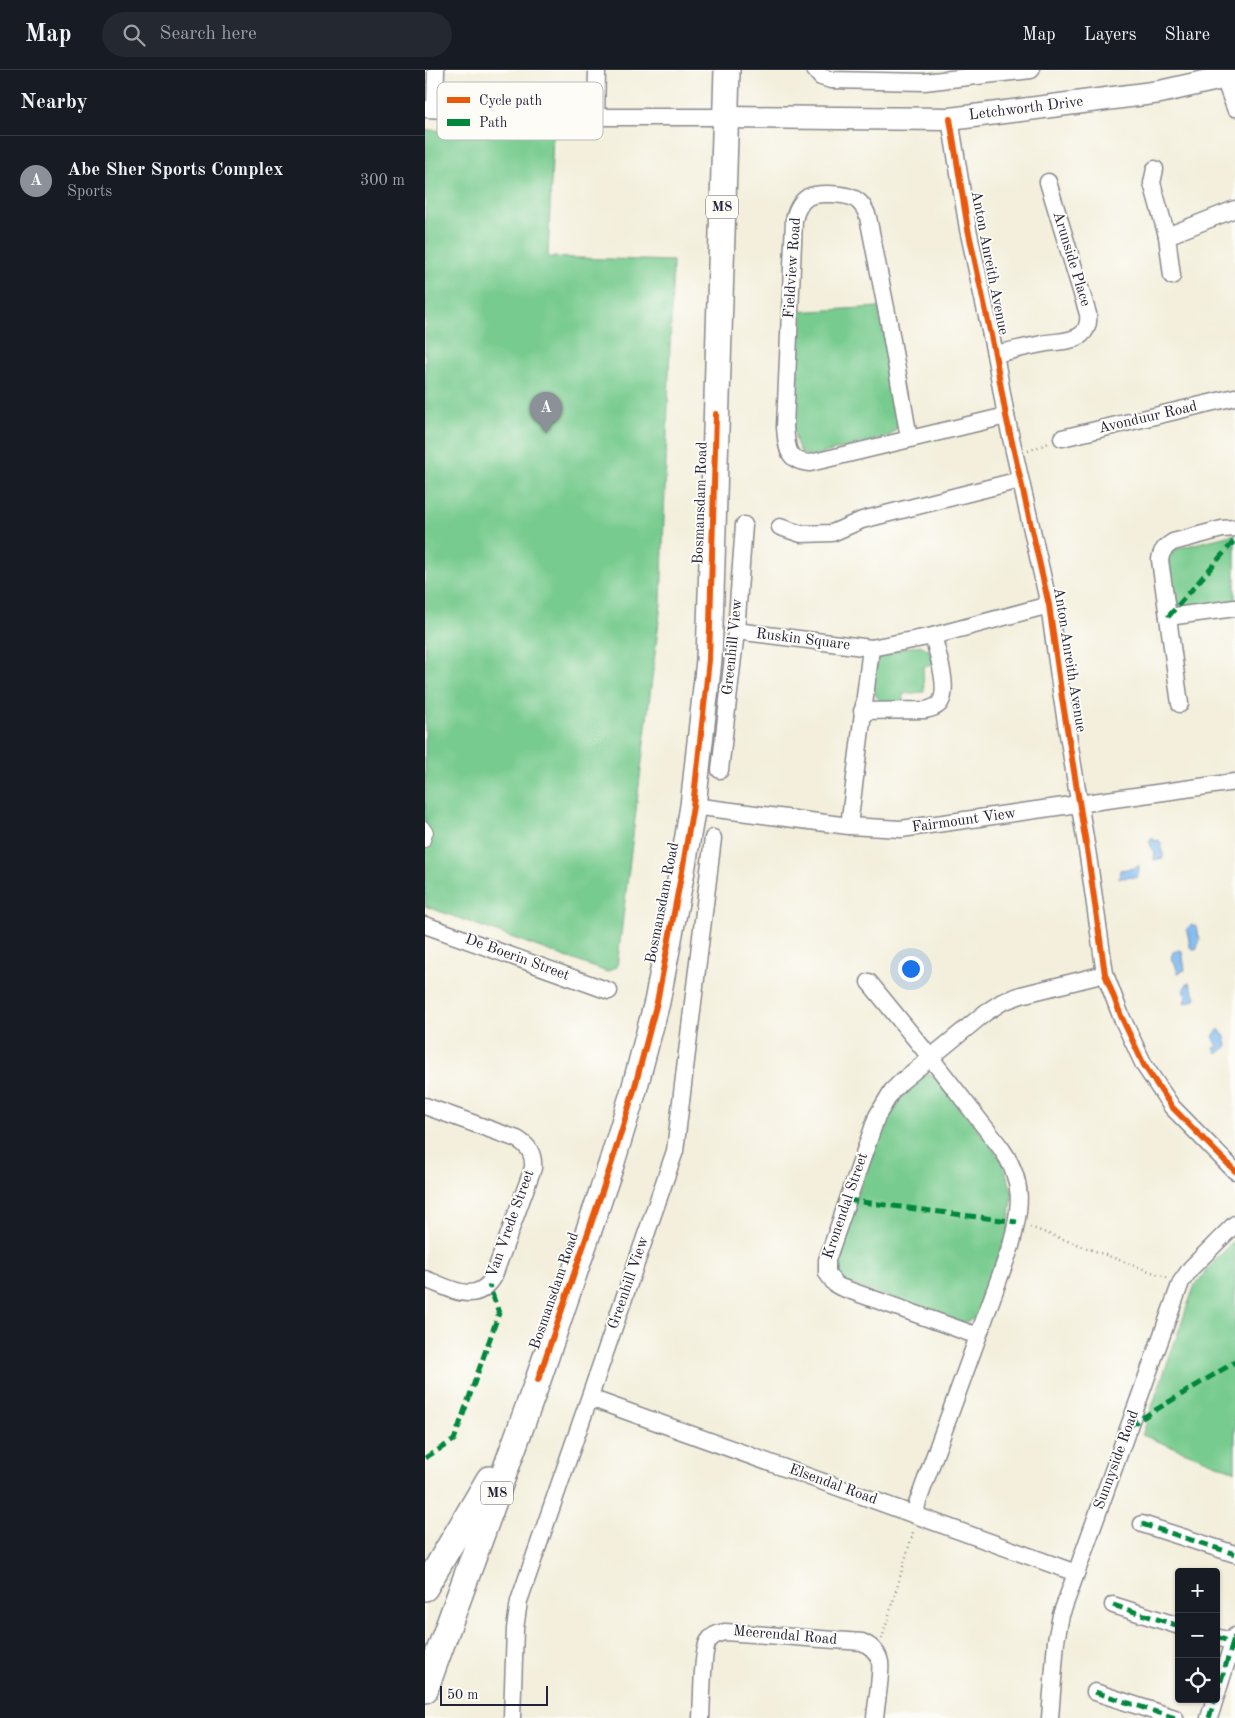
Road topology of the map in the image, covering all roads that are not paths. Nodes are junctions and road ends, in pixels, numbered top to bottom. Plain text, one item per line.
1 (436, 70) edge
2 (727, 70) edge
3 (815, 70) edge
4 (1031, 70) edge
5 (1227, 74) edge
6 (1235, 108) edge
7 (430, 109) edge
8 (603, 117) edge
9 (725, 117) junction
10 (950, 119) junction
11 (1155, 169) dead end
12 (1049, 182) dead end
13 (1235, 209) edge
14 (1167, 236) junction
15 (1172, 276) dead end
16 (995, 354) junction
17 (1235, 397) edge
18 (1006, 416) junction
19 (909, 438) junction
20 (1062, 438) road end
21 (1021, 480) junction
22 (744, 525) dead end
23 (780, 527) dead end
24 (1235, 528) edge
25 (1049, 605) junction
26 (1235, 608) edge
27 (1168, 617) junction
28 (736, 631) junction
29 (933, 636) junction
30 (871, 648) junction
31 (1180, 704) dead end
32 (863, 711) junction
33 (720, 770) dead end
34 (1235, 782) edge
35 (1079, 805) junction
36 (693, 806) junction
37 (425, 826) edge
38 (849, 826) junction
39 (713, 838) dead end
40 (425, 843) edge
41 (425, 925) edge
42 (1105, 974) junction
43 (869, 982) dead end
44 (609, 991) dead end
45 (930, 1057) junction
46 (425, 1106) edge
47 (1235, 1171) edge
48 (1235, 1224) edge
49 (425, 1279) edge
50 (978, 1336) junction
51 (537, 1380) junction
52 (590, 1398) junction
53 (916, 1515) junction
54 (1142, 1524) dead end
55 (1235, 1554) edge
56 (1076, 1573) junction
57 (425, 1588) edge
58 (1113, 1605) dead end
59 (1175, 1625) edge
60 (1220, 1637) edge
61 (1234, 1639) edge
62 (1220, 1685) edge
63 (425, 1690) edge
64 (1095, 1692) dead end
65 (1214, 1703) edge
66 (512, 1718) edge
67 (701, 1718) edge
68 (875, 1718) edge
69 (1050, 1718) edge
70 (1175, 1718) edge
71 (1209, 1718) edge

1 - 7 street
2 - 9 main road, Bosmansdam Road / M8
3 - 4 street
5 - 6 street
5 - 10 street, Letchworth Drive
8 - 9 street
9 - 10 street, Letchworth Drive
9 - 36 main road, Bosmansdam Road / M8
10 - 16 street, Anton Anreith Avenue
11 - 14 street
12 - 16 street, Arunside Place
13 - 14 street
14 - 15 street
16 - 18 street, Anton Anreith Avenue
17 - 20 street, Avonduur Road
18 - 19 street, Fieldview Road
18 - 21 street, Anton Anreith Avenue
19 - 19 street, Fieldview Road
21 - 23 street
21 - 25 street, Anton Anreith Avenue
22 - 28 street, Greenhill View
24 - 27 street
25 - 29 street, Ruskin Square
25 - 35 street, Anton Anreith Avenue
26 - 27 street
27 - 31 street
28 - 30 street, Ruskin Square
28 - 33 street, Greenhill View
29 - 30 street, Ruskin Square
29 - 32 street
30 - 32 street, Ruskin Square
32 - 38 street, Ruskin Square
34 - 35 street, Fairmount View
35 - 38 street, Fairmount View
35 - 42 street, Anton Anreith Avenue
36 - 38 street, Fairmount View
36 - 51 main road, Bosmansdam Road / M8
37 - 40 lane
39 - 52 street, Greenhill View
41 - 44 street, De Boerin Street
42 - 45 street, Kronendal Street
42 - 47 street, Anton Anreith Avenue
43 - 45 street
45 - 50 street
45 - 50 street, Kronendal Street
46 - 49 street, Van Vrede Street
48 - 56 street, Sunnyside Road
50 - 53 street
51 - 57 main road, Bosmansdam Road / M8
51 - 63 main road, Bosmansdam Road / M8
52 - 53 street, Elsendal Road
52 - 66 street, Greenhill View
53 - 56 street, Elsendal Road
54 - 55 street
56 - 69 street, Sunnyside Road
58 - 59 street
60 - 61 street
61 - 62 street
64 - 70 street
65 - 71 street
67 - 68 street, Meerendal Road

